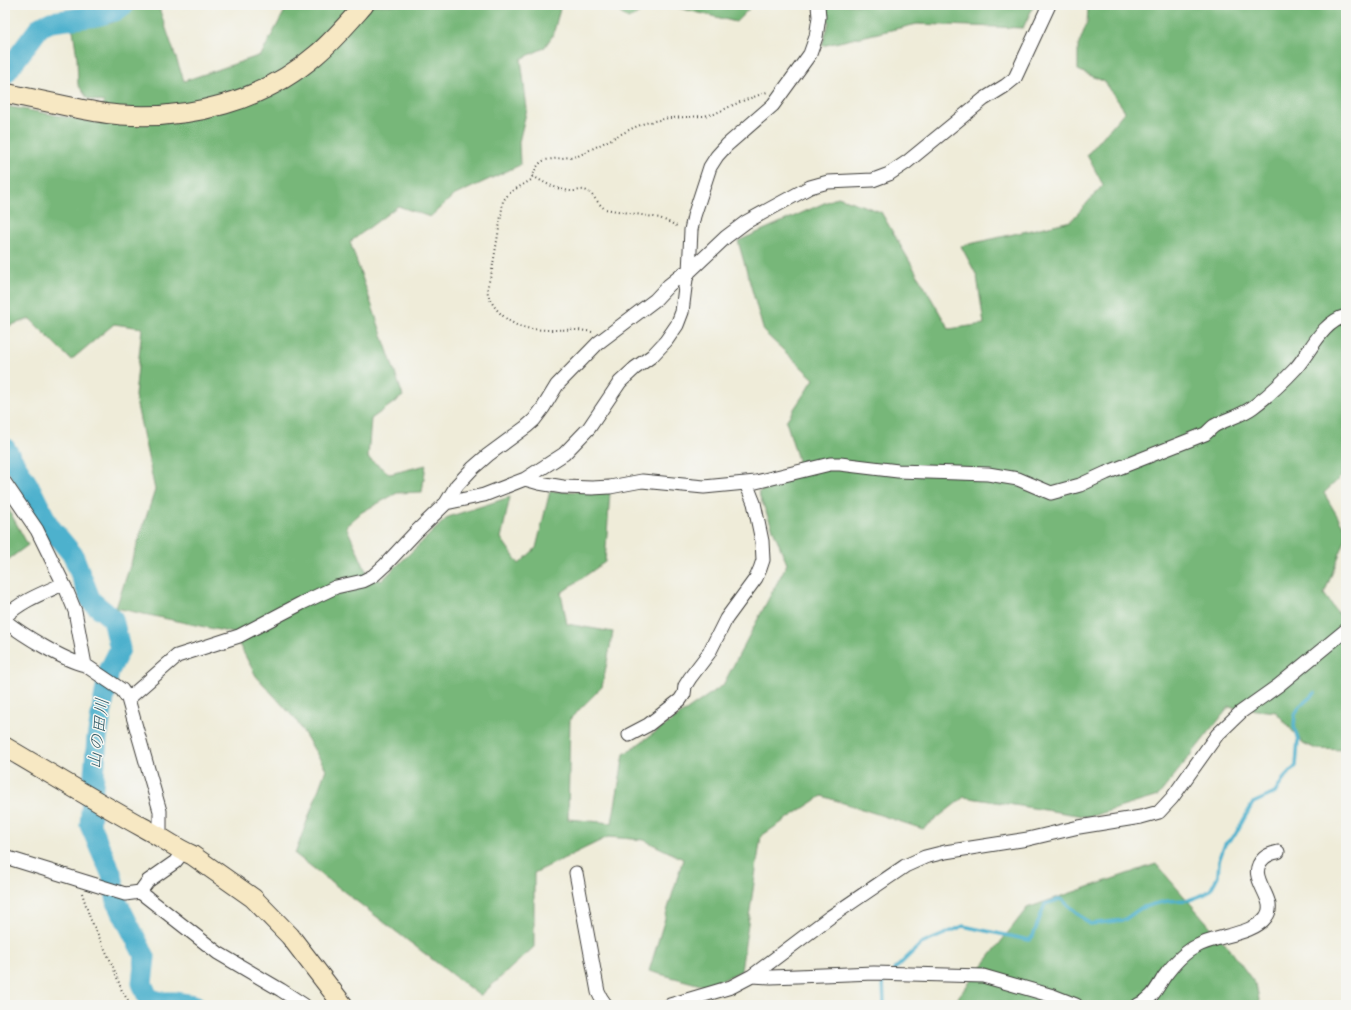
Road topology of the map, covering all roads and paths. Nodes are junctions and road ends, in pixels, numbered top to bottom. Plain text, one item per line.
1 (364, 5) edge
2 (818, 5) edge
3 (1049, 5) edge
4 (784, 89) junction
5 (5, 93) edge
6 (533, 176) junction
7 (691, 232) junction
8 (689, 272) junction
9 (1346, 316) edge
10 (606, 338) junction
11 (525, 479) junction
12 (5, 483) edge
13 (746, 483) junction
14 (446, 503) junction
15 (63, 584) junction
16 (5, 617) edge
17 (5, 621) edge
18 (1346, 630) edge
19 (85, 665) junction
20 (128, 698) junction
21 (629, 735) dead end
22 (5, 747) edge
23 (160, 837) junction
24 (183, 852) junction
25 (1278, 852) dead end
26 (5, 857) edge
27 (576, 873) dead end
28 (83, 881) junction
29 (140, 892) junction
30 (752, 976) junction
31 (131, 1005) edge
32 (304, 1005) edge
33 (343, 1005) edge
34 (606, 1005) edge
35 (670, 1005) edge
36 (1076, 1005) edge
37 (1138, 1005) edge

1 - 5 street
2 - 4 street
3 - 8 street
4 - 6 path
4 - 7 street
6 - 7 path
6 - 10 path
7 - 8 street
8 - 10 street
8 - 11 street
9 - 13 street
10 - 14 street
11 - 13 street
11 - 14 street
12 - 15 street
13 - 21 street
14 - 20 street
15 - 16 street
15 - 19 street
17 - 19 street
18 - 30 street
19 - 20 street
20 - 23 street
22 - 23 street
23 - 24 street
24 - 29 street
24 - 33 street
25 - 37 street
26 - 28 street
27 - 34 street
28 - 29 street
28 - 31 path
29 - 32 street
30 - 35 street
30 - 36 street

